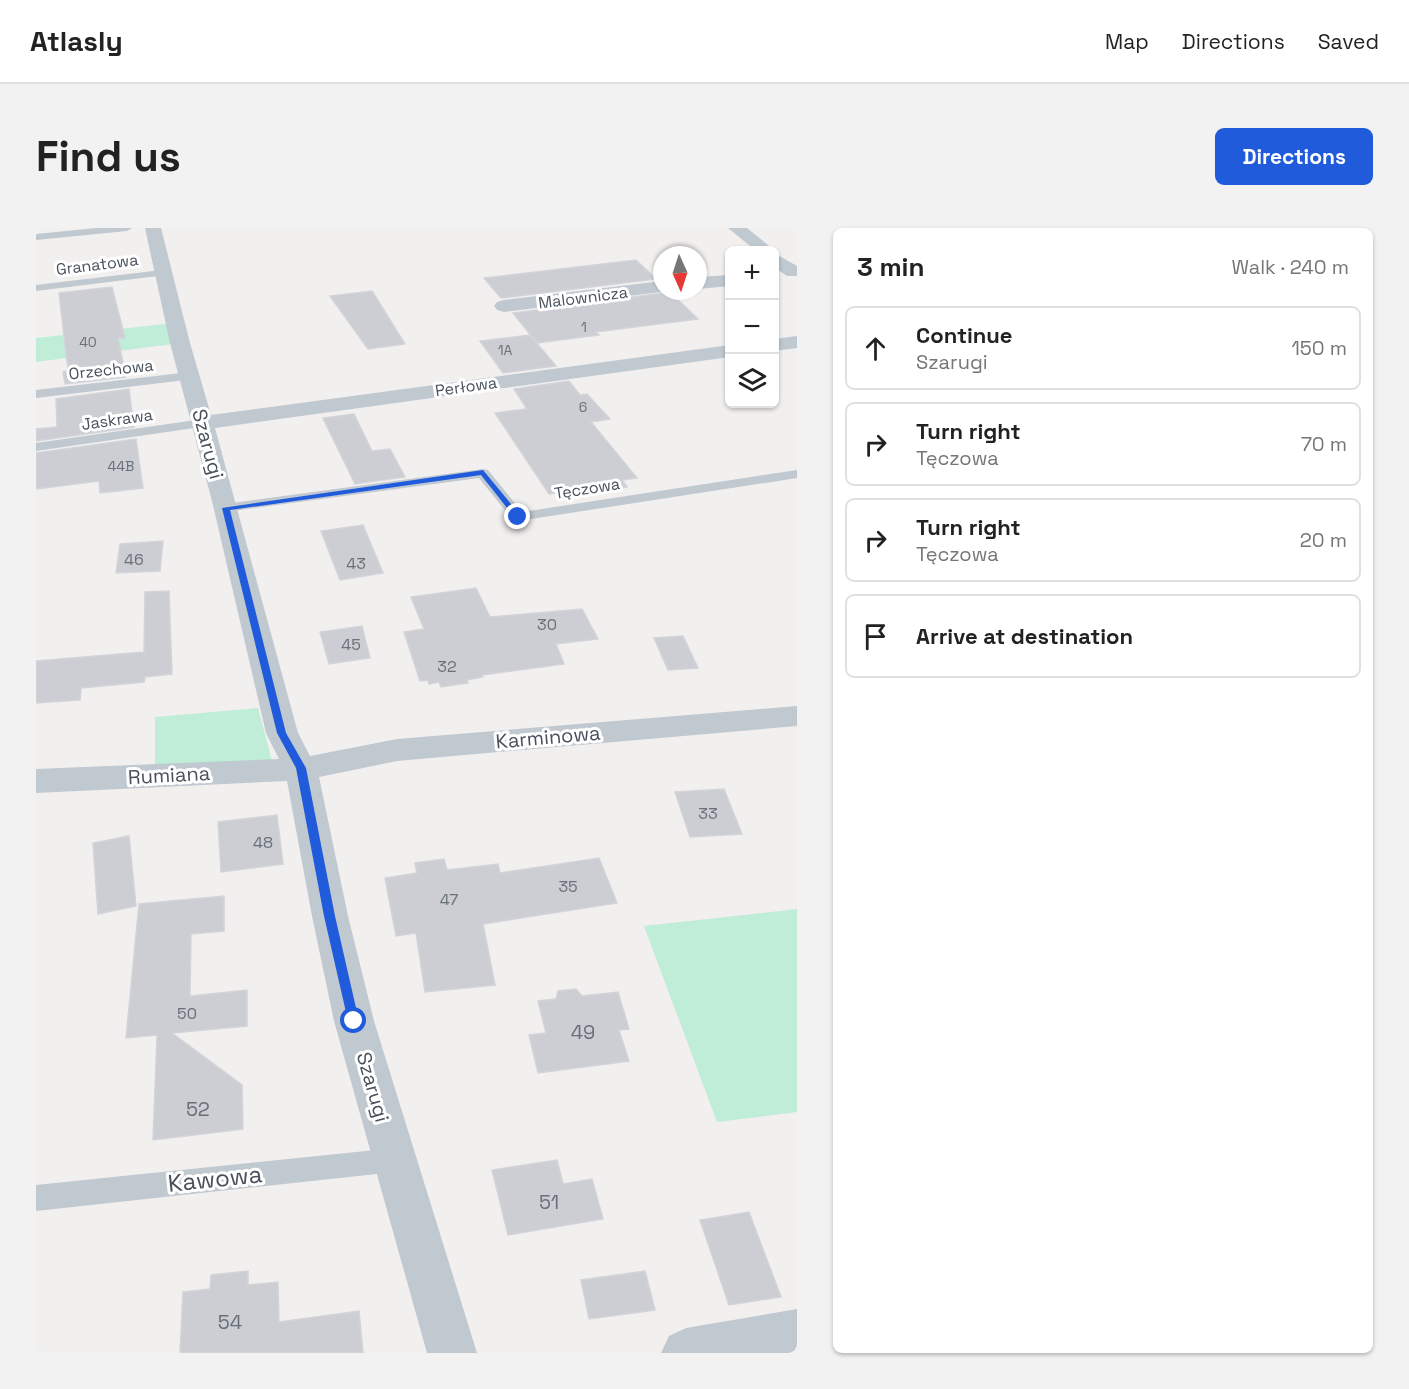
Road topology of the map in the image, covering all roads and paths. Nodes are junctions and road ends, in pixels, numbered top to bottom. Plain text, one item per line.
1 (127, 228) edge
2 (736, 228) edge
3 (159, 229) edge
4 (36, 237) edge
5 (760, 246) edge
6 (779, 261) edge
7 (795, 272) edge
8 (162, 273) junction
9 (779, 274) edge
10 (725, 280) edge
11 (707, 282) edge
12 (36, 288) edge
13 (653, 288) edge
14 (504, 306) dead end
15 (797, 342) edge
16 (779, 344) edge
17 (725, 352) edge
18 (190, 376) junction
19 (36, 394) edge
20 (203, 423) junction
21 (36, 447) edge
22 (797, 474) edge
23 (225, 508) junction
24 (797, 716) edge
25 (301, 768) junction
26 (36, 781) edge
27 (395, 1160) junction
28 (36, 1198) edge
29 (797, 1333) edge
30 (452, 1353) edge
31 (686, 1353) edge

1 - 4 lane
2 - 5 street
3 - 8 street, Szarugi
6 - 7 street
7 - 9 street
8 - 12 lane, Granatowa
8 - 18 street, Szarugi
10 - 11 street
13 - 14 street, Malownicza
15 - 16 street
17 - 20 street, Perłowa
18 - 19 lane, Orzechowa
18 - 20 street, Szarugi
20 - 21 lane, Jaskrawa
20 - 23 street, Szarugi
22 - 23 lane, Tęczowa
23 - 25 street, Szarugi
24 - 25 street, Karminowa
25 - 26 street, Rumiana
25 - 27 street, Szarugi
27 - 28 lane, Kawowa
27 - 30 street, Szarugi
29 - 31 street

